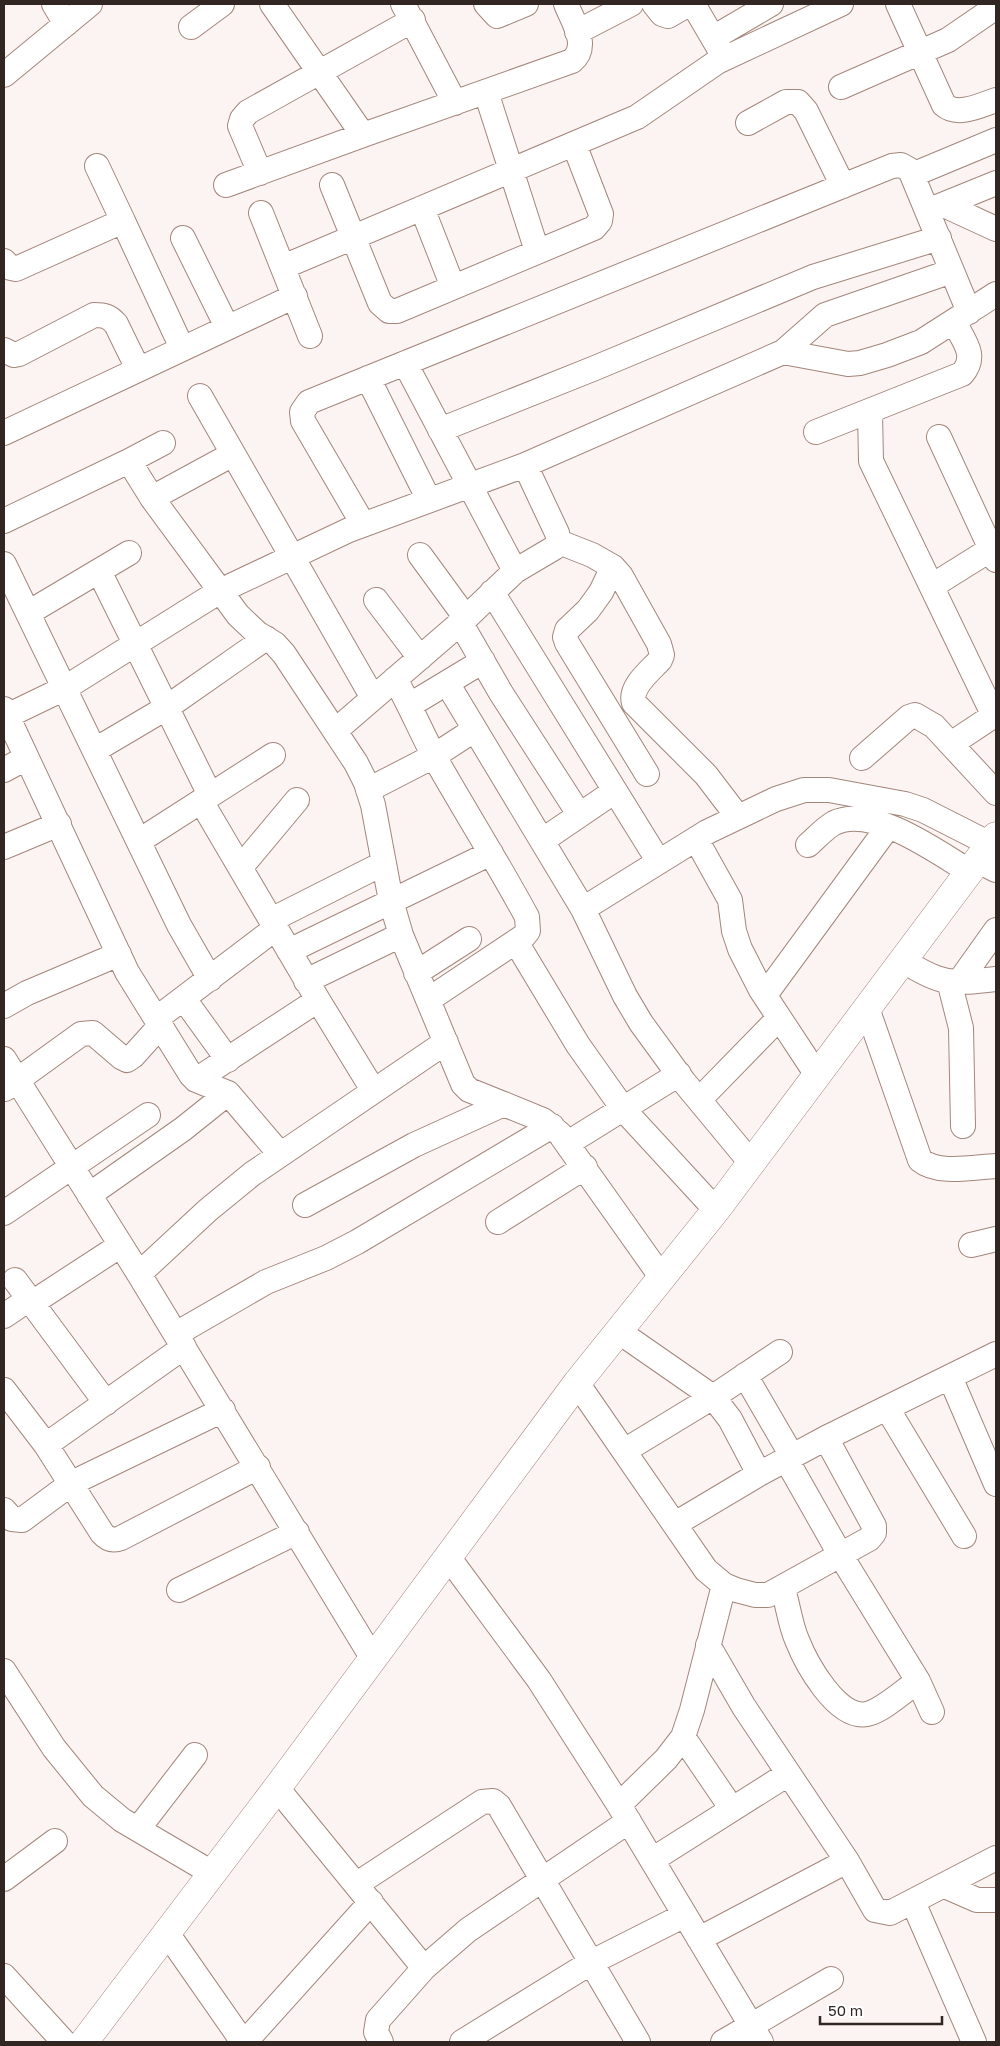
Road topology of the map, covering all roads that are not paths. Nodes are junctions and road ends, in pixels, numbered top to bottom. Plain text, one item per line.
1 (54, 4) edge
2 (90, 4) edge
3 (222, 4) edge
4 (272, 4) edge
5 (486, 4) edge
6 (526, 4) edge
7 (566, 4) edge
8 (631, 4) edge
9 (654, 4) edge
10 (689, 4) edge
11 (693, 4) edge
12 (771, 4) edge
13 (841, 4) edge
14 (898, 4) edge
15 (996, 7) edge
16 (408, 12) edge
17 (66, 24) junction
18 (191, 27) dead end
19 (576, 32) junction
20 (713, 38) junction
21 (921, 51) junction
22 (725, 58) junction
23 (319, 72) junction
24 (4, 75) edge
25 (841, 87) dead end
26 (486, 92) junction
27 (996, 100) edge
28 (455, 103) junction
29 (748, 123) dead end
30 (363, 135) junction
31 (996, 140) edge
32 (574, 144) junction
33 (97, 166) dead end
34 (512, 171) junction
35 (260, 173) junction
36 (912, 175) junction
37 (996, 183) edge
38 (332, 184) dead end
39 (226, 185) dead end
40 (844, 186) junction
41 (422, 208) junction
42 (936, 208) junction
43 (261, 213) dead end
44 (123, 221) junction
45 (996, 230) edge
46 (355, 237) junction
47 (183, 238) dead end
48 (939, 238) junction
49 (537, 251) junction
50 (4, 261) edge
51 (283, 267) junction
52 (952, 271) junction
53 (453, 287) junction
54 (996, 294) edge
55 (295, 296) junction
56 (962, 317) junction
57 (227, 327) junction
58 (310, 336) dead end
59 (182, 348) junction
60 (4, 350) edge
61 (783, 352) junction
62 (405, 363) junction
63 (138, 369) junction
64 (368, 378) junction
65 (200, 396) dead end
66 (870, 412) junction
67 (440, 430) junction
68 (816, 432) dead end
69 (4, 433) edge
70 (940, 437) dead end
71 (163, 443) dead end
72 (233, 454) junction
73 (128, 461) junction
74 (525, 465) junction
75 (470, 486) junction
76 (152, 498) junction
77 (429, 500) junction
78 (4, 521) edge
79 (362, 524) junction
80 (559, 542) junction
81 (995, 552) edge
82 (129, 553) dead end
83 (420, 555) dead end
84 (291, 557) junction
85 (4, 566) edge
86 (613, 567) junction
87 (99, 571) junction
88 (515, 571) junction
89 (932, 586) junction
90 (220, 591) junction
91 (492, 592) junction
92 (376, 600) dead end
93 (28, 614) junction
94 (463, 620) junction
95 (266, 638) junction
96 (135, 645) junction
97 (420, 658) junction
98 (483, 661) junction
99 (395, 679) junction
100 (447, 683) junction
101 (65, 688) junction
102 (373, 698) junction
103 (410, 705) junction
104 (166, 708) junction
105 (5, 712) edge
106 (995, 715) edge
107 (474, 730) junction
108 (335, 731) junction
109 (952, 744) junction
110 (95, 750) junction
111 (273, 755) dead end
112 (434, 756) junction
113 (26, 758) junction
114 (862, 758) dead end
115 (4, 770) edge
116 (647, 774) dead end
117 (368, 790) junction
118 (615, 792) junction
119 (996, 792) edge
120 (205, 798) junction
121 (297, 800) dead end
122 (579, 814) junction
123 (738, 817) junction
124 (59, 824) junction
125 (888, 827) junction
126 (696, 839) junction
127 (543, 840) junction
128 (139, 841) junction
129 (808, 845) dead end
130 (4, 847) edge
131 (491, 853) junction
132 (986, 857) edge
133 (659, 862) junction
134 (384, 863) junction
135 (241, 867) junction
136 (391, 901) junction
137 (583, 909) junction
138 (273, 924) junction
139 (996, 930) edge
140 (401, 935) junction
141 (469, 939) dead end
142 (516, 942) junction
143 (289, 950) junction
144 (119, 954) junction
145 (903, 960) junction
146 (416, 973) junction
147 (210, 979) junction
148 (996, 979) edge
149 (954, 982) junction
150 (312, 991) junction
151 (765, 995) junction
152 (184, 999) junction
153 (428, 1000) junction
154 (4, 1006) edge
155 (867, 1008) junction
156 (779, 1018) junction
157 (158, 1022) junction
158 (446, 1042) junction
159 (4, 1059) edge
160 (228, 1060) junction
161 (679, 1074) junction
162 (817, 1075) junction
163 (196, 1080) junction
164 (10, 1085) edge
165 (373, 1090) junction
166 (228, 1093) junction
167 (699, 1100) junction
168 (504, 1104) junction
169 (624, 1110) junction
170 (148, 1115) dead end
171 (963, 1126) dead end
172 (560, 1135) junction
173 (280, 1154) junction
174 (752, 1164) junction
175 (996, 1166) edge
176 (72, 1167) junction
177 (585, 1167) junction
178 (89, 1194) junction
179 (305, 1205) dead end
180 (716, 1210) junction
181 (4, 1213) edge
182 (498, 1222) dead end
183 (996, 1239) edge
184 (121, 1245) junction
185 (971, 1246) dead end
186 (139, 1274) junction
187 (662, 1278) junction
188 (25, 1294) junction
189 (4, 1316) edge
190 (618, 1331) junction
191 (180, 1341) junction
192 (780, 1352) dead end
193 (996, 1354) edge
194 (745, 1376) junction
195 (950, 1377) junction
196 (577, 1384) junction
197 (4, 1390) edge
198 (713, 1397) junction
199 (106, 1403) junction
200 (887, 1408) junction
201 (223, 1410) junction
202 (826, 1438) junction
203 (46, 1445) junction
204 (624, 1451) junction
205 (789, 1458) junction
206 (258, 1467) junction
207 (759, 1474) junction
208 (72, 1483) junction
209 (996, 1484) edge
210 (4, 1510) edge
211 (675, 1524) junction
212 (297, 1532) junction
213 (964, 1536) dead end
214 (841, 1556) junction
215 (448, 1558) junction
216 (724, 1585) junction
217 (783, 1589) junction
218 (180, 1590) dead end
219 (708, 1645) junction
220 (373, 1659) junction
221 (6, 1678) edge
222 (918, 1681) junction
223 (932, 1712) dead end
224 (683, 1737) junction
225 (195, 1755) dead end
226 (788, 1774) junction
227 (277, 1788) junction
228 (732, 1809) junction
229 (624, 1813) junction
230 (138, 1828) junction
231 (56, 1841) dead end
232 (996, 1858) edge
233 (652, 1860) junction
234 (847, 1861) junction
235 (212, 1873) junction
236 (4, 1879) edge
237 (541, 1880) junction
238 (945, 1886) junction
239 (364, 1893) junction
240 (996, 1900) edge
241 (914, 1902) junction
242 (685, 1915) junction
243 (167, 1933) junction
244 (699, 1939) junction
245 (590, 1963) junction
246 (424, 1968) junction
247 (4, 1976) edge
248 (831, 1979) dead end
249 (756, 2034) edge
250 (64, 2042) edge
251 (84, 2042) edge
252 (244, 2042) edge
253 (381, 2042) edge
254 (462, 2042) edge
255 (638, 2042) edge
256 (723, 2042) edge
257 (974, 2042) edge

1 - 17 street
2 - 17 street
3 - 18 street
4 - 23 street
5 - 6 street
7 - 19 street
8 - 19 street
9 - 10 street
11 - 20 street
12 - 20 street
13 - 22 street
14 - 21 street
15 - 21 street
16 - 23 street
16 - 28 street
17 - 24 street
19 - 26 street
20 - 22 street
21 - 25 street
21 - 27 street
22 - 32 street
23 - 30 street
23 - 35 street
26 - 28 street
26 - 34 street
28 - 30 street
29 - 40 street
30 - 35 street
31 - 36 street
32 - 34 street
32 - 49 street
33 - 44 street
34 - 41 street
34 - 49 street
35 - 39 street
36 - 40 street
36 - 42 street
37 - 42 street
38 - 46 street
40 - 62 street
41 - 46 street
41 - 53 street
42 - 45 street
42 - 48 street
43 - 51 street
44 - 50 street
44 - 59 street
46 - 51 street
46 - 53 street
47 - 57 street
48 - 52 street
48 - 67 street
49 - 53 street
51 - 55 street
52 - 56 street
52 - 61 street
54 - 56 street
55 - 57 street
55 - 58 street
56 - 61 street
56 - 66 street
57 - 59 street
59 - 63 street
60 - 63 street
61 - 74 street
62 - 64 street
62 - 67 street
63 - 69 street
64 - 77 street
64 - 79 street
65 - 72 street
66 - 68 street
66 - 89 street
67 - 75 street
70 - 81 street
71 - 73 street
72 - 76 street
72 - 84 street
73 - 76 street
73 - 78 street
74 - 75 street
74 - 80 street
75 - 77 street
75 - 88 street
76 - 90 street
77 - 79 street
79 - 84 street
80 - 86 street
80 - 88 street
81 - 89 street
82 - 87 street
83 - 94 street
84 - 90 street
84 - 102 street
85 - 93 street
86 - 116 street
86 - 123 street
87 - 93 street
87 - 96 street
88 - 91 street
89 - 106 street
90 - 95 street
90 - 96 street
91 - 94 street
91 - 118 street
92 - 97 street
93 - 101 street
94 - 97 street
94 - 98 street
95 - 104 street
95 - 108 street
96 - 101 street
96 - 104 street
97 - 99 street
98 - 100 street
98 - 122 street
99 - 102 street
99 - 103 street
100 - 103 street
100 - 107 street
101 - 105 street
101 - 110 street
102 - 108 street
103 - 112 street
104 - 110 street
104 - 120 street
105 - 113 street
106 - 109 street
107 - 112 street
107 - 127 street
108 - 117 street
109 - 114 street
109 - 119 street
110 - 128 street
111 - 120 street
112 - 117 street
112 - 131 street
113 - 115 street
113 - 124 street
117 - 134 street
118 - 122 street
118 - 133 street
120 - 128 street
120 - 135 street
121 - 135 street
122 - 127 street
123 - 126 street
123 - 132 street
124 - 130 street
124 - 144 street
125 - 129 street
125 - 132 street
125 - 151 street
126 - 133 street
126 - 151 street
127 - 137 street
128 - 147 street
131 - 136 street
131 - 142 street
132 - 145 main road
133 - 137 street
134 - 136 street
134 - 138 street
135 - 138 street
136 - 140 street
136 - 143 street
137 - 161 street
138 - 143 street
138 - 147 street
139 - 149 street
140 - 146 street
140 - 150 street
141 - 146 street
142 - 153 street
142 - 169 street
143 - 150 street
144 - 154 street
144 - 157 street
145 - 149 street
145 - 155 main road
146 - 153 street
147 - 152 street
148 - 149 street
149 - 171 street
150 - 160 street
150 - 165 street
151 - 156 street
152 - 157 street
152 - 160 street
153 - 158 street
155 - 162 main road
155 - 175 street
156 - 162 street
156 - 167 street
157 - 163 street
157 - 164 street
158 - 165 street
158 - 168 street
159 - 164 street
160 - 163 street
161 - 167 street
161 - 169 street
162 - 174 main road
163 - 166 street
164 - 176 street
165 - 173 street
166 - 173 street
166 - 178 street
167 - 174 street
168 - 172 street
168 - 179 street
169 - 172 street
169 - 180 street
170 - 176 street
172 - 177 street
172 - 191 street
173 - 186 street
174 - 180 main road
176 - 178 street
176 - 181 street
177 - 182 street
177 - 187 street
178 - 184 street
180 - 187 main road
183 - 185 street
184 - 186 street
184 - 188 street
186 - 191 street
187 - 190 main road
188 - 189 street
188 - 199 street
190 - 196 main road
190 - 198 street
191 - 199 street
191 - 201 street
192 - 194 street
193 - 195 street
194 - 198 street
194 - 205 street
195 - 200 street
195 - 209 street
196 - 204 street
196 - 215 main road
197 - 203 street
198 - 204 street
198 - 207 street
199 - 203 street
200 - 202 street
200 - 213 street
201 - 206 street
201 - 208 street
202 - 205 street
202 - 214 street
203 - 208 street
204 - 211 street
205 - 207 street
205 - 214 street
206 - 208 street
206 - 212 street
207 - 211 street
208 - 210 street
211 - 216 street
212 - 218 street
212 - 220 street
214 - 217 street
214 - 222 street
215 - 220 main road
215 - 229 street
216 - 217 street
216 - 219 street
217 - 222 street
219 - 224 street
219 - 226 street
220 - 227 main road
221 - 230 street
222 - 223 street
224 - 228 street
224 - 229 street
225 - 230 street
226 - 228 street
226 - 234 street
227 - 235 main road
227 - 239 street
228 - 233 street
229 - 233 street
229 - 237 street
230 - 235 street
231 - 236 street
232 - 238 street
233 - 242 street
234 - 241 street
234 - 244 street
235 - 243 main road
237 - 239 street
237 - 245 street
237 - 246 street
238 - 240 street
238 - 241 street
239 - 246 street
239 - 252 street
241 - 257 street
242 - 244 street
242 - 245 street
243 - 251 main road
243 - 252 street
244 - 249 street
245 - 254 street
245 - 255 street
246 - 253 street
247 - 250 street
248 - 249 street
249 - 256 street

